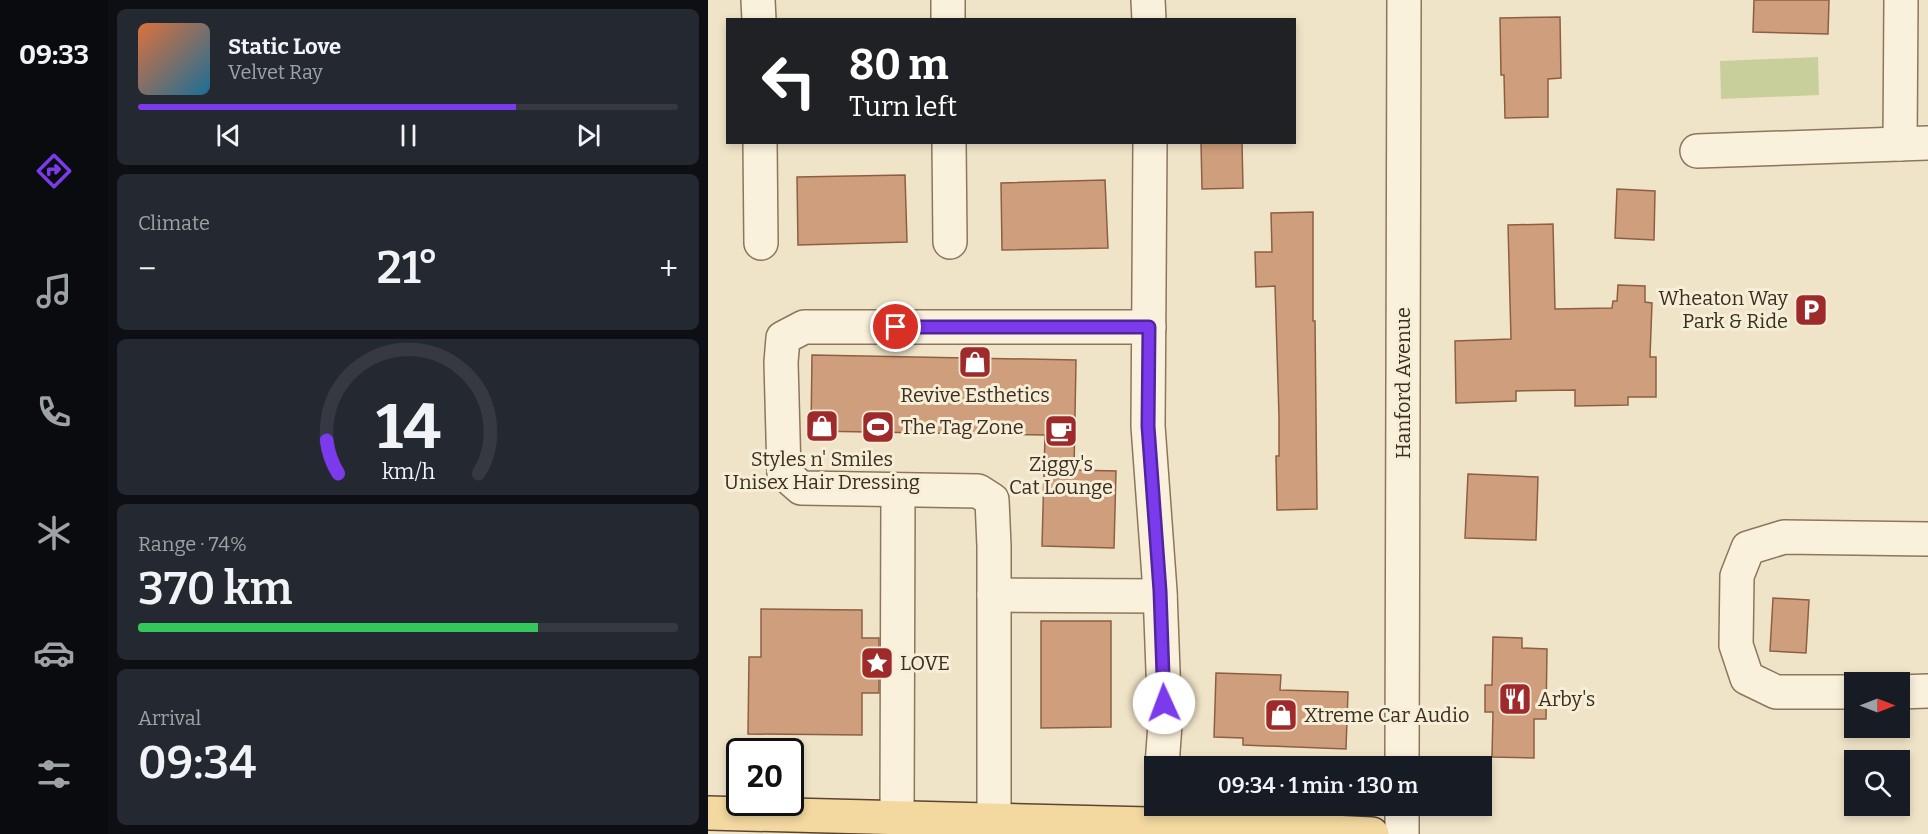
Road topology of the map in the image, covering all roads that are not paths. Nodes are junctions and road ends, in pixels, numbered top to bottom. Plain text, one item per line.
1 (758, 0) edge
2 (948, 0) edge
3 (1148, 0) edge
4 (1404, 0) edge
5 (1901, 0) edge
6 (759, 18) edge
7 (948, 18) edge
8 (1149, 18) edge
9 (1914, 143) edge
10 (760, 144) edge
11 (949, 144) edge
12 (1150, 144) edge
13 (1697, 152) dead end
14 (950, 242) dead end
15 (761, 243) dead end
16 (1149, 327) junction
17 (898, 490) junction
18 (1928, 538) edge
19 (994, 595) junction
20 (1160, 596) junction
21 (1844, 692) edge
22 (1910, 692) edge
23 (1928, 692) edge
24 (1163, 756) edge
25 (1402, 756) edge
26 (708, 813) edge
27 (1402, 816) edge
28 (994, 820) junction
29 (1175, 822) edge
30 (905, 823) edge
31 (1372, 834) edge
32 (1402, 834) edge

1 - 6 street
2 - 7 street
3 - 8 street
4 - 25 street, Hanford Avenue
5 - 9 street
9 - 13 street
10 - 15 street
11 - 14 street
12 - 16 street
16 - 17 street
16 - 20 street
17 - 19 street
17 - 30 street
18 - 21 street
19 - 20 street
19 - 28 street
20 - 24 street
22 - 23 street
26 - 30 main road
27 - 32 street
28 - 29 main road
28 - 30 main road
29 - 31 main road

